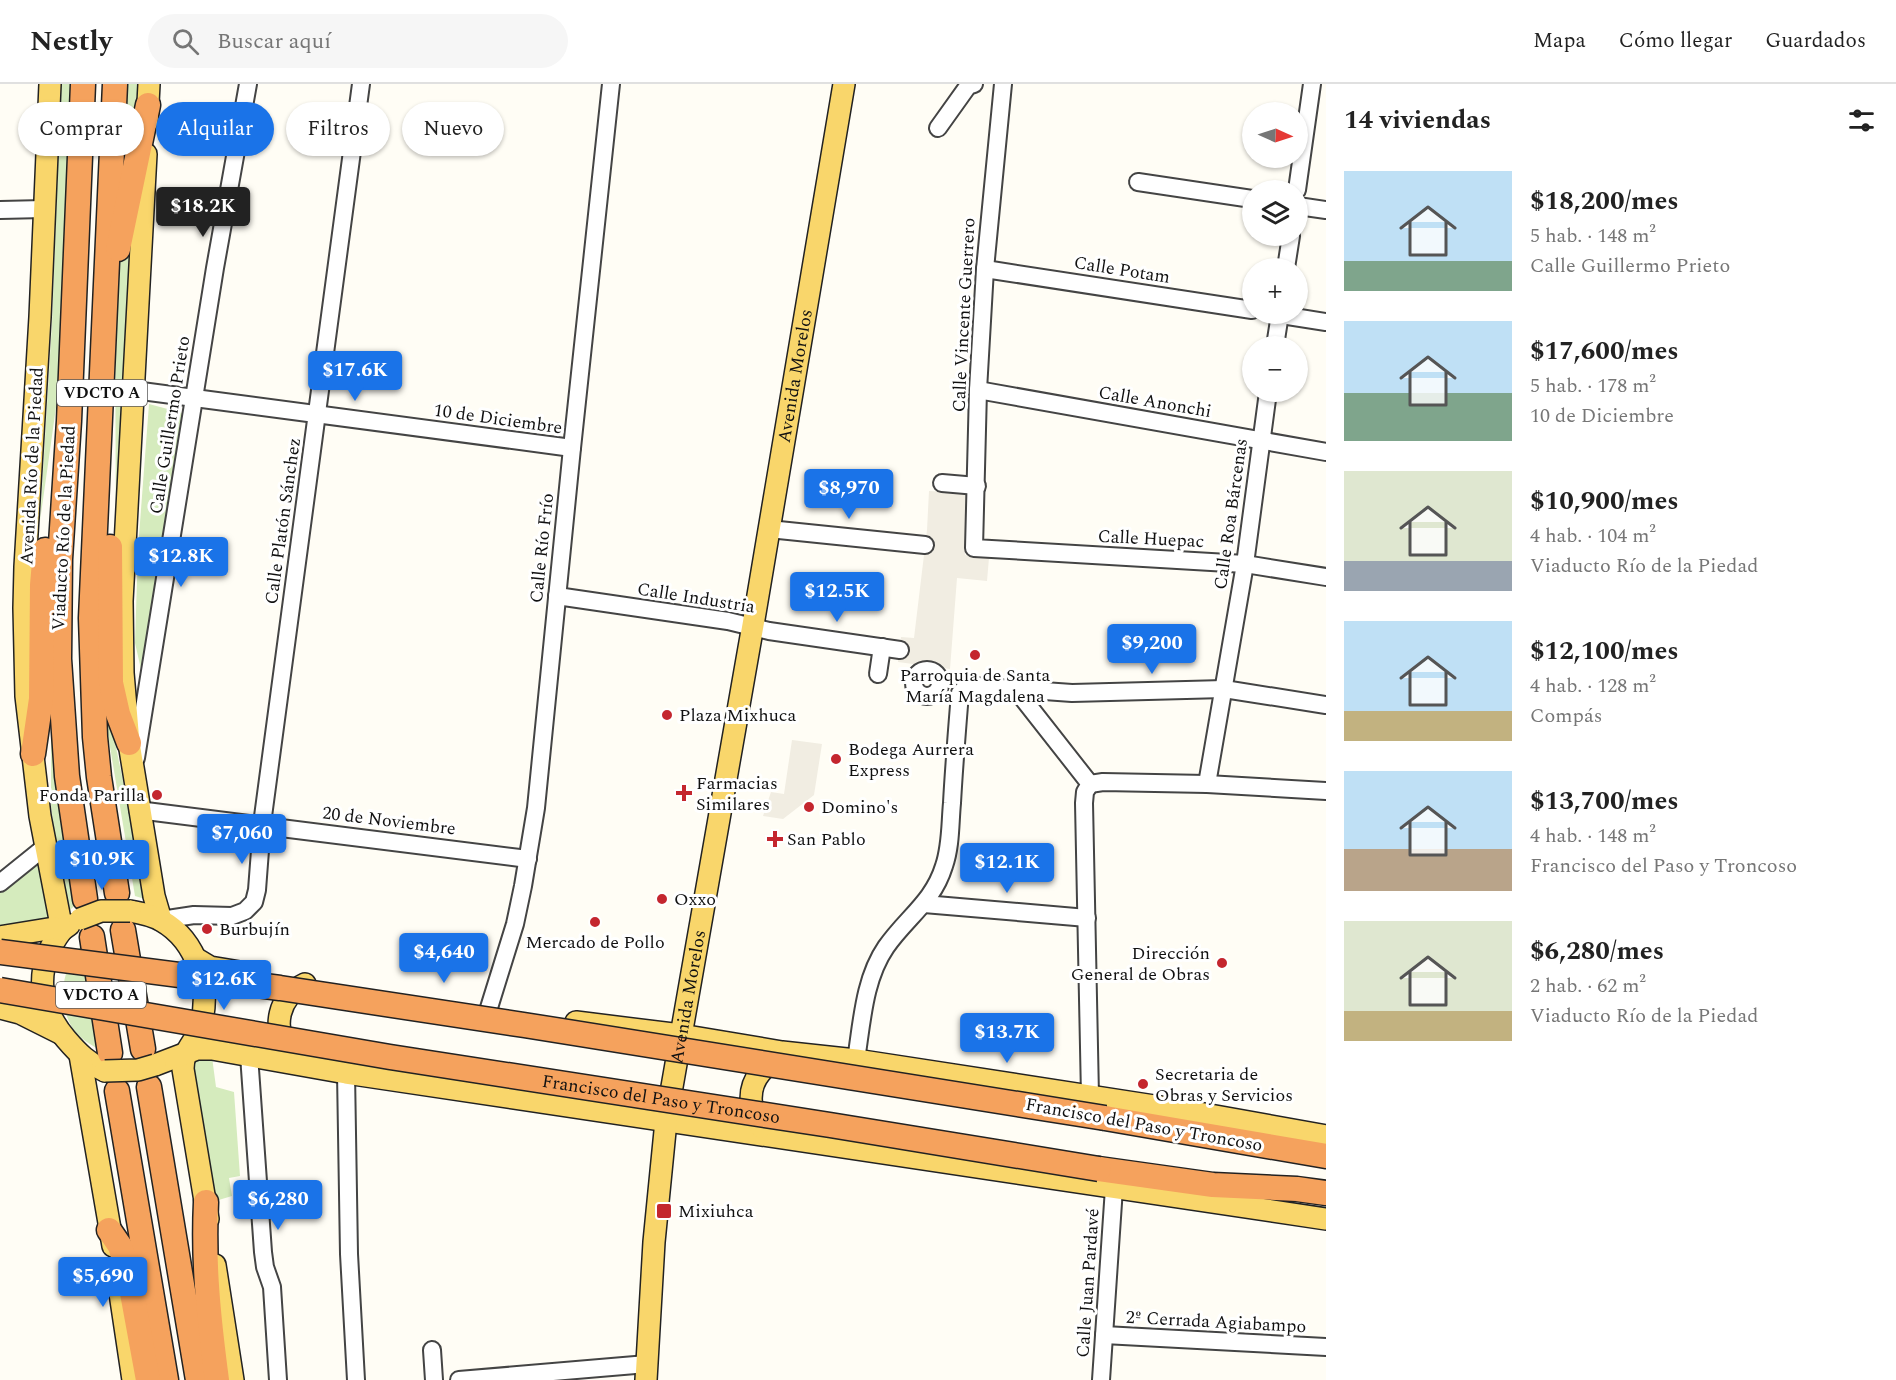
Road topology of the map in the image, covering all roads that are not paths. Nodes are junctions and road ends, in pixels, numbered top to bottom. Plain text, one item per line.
1 (50, 84) edge
2 (83, 84) edge
3 (115, 84) edge
4 (248, 84) edge
5 (361, 84) edge
6 (611, 84) edge
7 (843, 84) edge
8 (974, 84) edge
9 (1003, 84) edge
10 (1312, 84) edge
11 (148, 95) edge
12 (938, 128) dead end
13 (1298, 180) edge
14 (1138, 182) dead end
15 (1242, 198) edge
16 (1308, 207) edge
17 (44, 209) junction
18 (0, 210) edge
19 (1326, 210) edge
20 (985, 269) junction
21 (106, 295) junction
22 (1242, 308) edge
23 (1308, 319) edge
24 (1326, 322) edge
25 (103, 380) junction
26 (134, 390) junction
27 (978, 390) junction
28 (194, 397) junction
29 (1266, 402) edge
30 (317, 414) junction
31 (69, 421) junction
32 (1260, 440) junction
33 (572, 448) junction
34 (1326, 452) edge
35 (942, 483) dead end
36 (977, 486) junction
37 (769, 528) junction
38 (924, 544) dead end
39 (974, 548) joint
40 (1245, 564) junction
41 (1326, 577) edge
42 (557, 597) junction
43 (753, 626) junction
44 (882, 647) junction
45 (900, 650) dead end
46 (878, 674) dead end
47 (1224, 689) junction
48 (967, 690) junction
49 (938, 691) dead end
50 (1017, 691) junction
51 (1326, 705) edge
52 (129, 743) junction
53 (33, 754) junction
54 (133, 773) junction
55 (1090, 784) junction
56 (1208, 784) junction
57 (1326, 791) edge
58 (138, 810) junction
59 (262, 824) junction
60 (46, 846) junction
61 (528, 859) junction
62 (0, 883) edge
63 (924, 904) junction
64 (124, 911) junction
65 (1087, 918) junction
66 (161, 920) junction
67 (80, 921) junction
68 (0, 937) edge
69 (0, 952) edge
70 (195, 958) junction
71 (308, 983) junction
72 (0, 990) edge
73 (0, 1008) edge
74 (488, 1011) junction
75 (681, 1035) junction
76 (70, 1044) junction
77 (782, 1052) junction
78 (185, 1053) junction
79 (249, 1055) junction
80 (856, 1060) junction
81 (300, 1065) junction
82 (149, 1067) junction
83 (111, 1071) junction
84 (345, 1073) junction
85 (1090, 1096) junction
86 (666, 1121) junction
87 (771, 1135) junction
88 (1326, 1136) edge
89 (1326, 1156) edge
90 (1213, 1185) junction
91 (1114, 1188) junction
92 (1326, 1194) edge
93 (206, 1202) junction
94 (1326, 1211) edge
95 (1326, 1220) edge
96 (109, 1230) junction
97 (1104, 1335) junction
98 (1326, 1347) edge
99 (432, 1350) dead end
100 (646, 1372) edge
101 (134, 1380) edge
102 (148, 1380) edge
103 (166, 1380) edge
104 (198, 1380) edge
105 (217, 1380) edge
106 (233, 1380) edge
107 (278, 1380) edge
108 (356, 1380) edge
109 (434, 1380) edge
110 (459, 1380) edge
111 (1101, 1380) edge

1 - 17 main road, Avenida Río de la Piedad
2 - 31 highway, Viaducto Río de la Piedad / VDCTO A
3 - 21 highway, Viaducto Río de la Piedad / VDCTO A
4 - 28 street, Calle Guillermo Prieto
5 - 30 street, Calle Platón Sánchez
6 - 33 street, Calle Río Frío
7 - 37 main road, Avenida Morelos
8 - 12 street
9 - 20 street, Calle Vincente Guerrero
10 - 13 street
11 - 21 highway
11 - 26 main road
14 - 15 street
16 - 19 street
17 - 18 street
17 - 53 main road, Avenida Río de la Piedad
20 - 22 street, Calle Potam
20 - 27 street, Calle Vincente Guerrero
21 - 25 highway, Viaducto Río de la Piedad / VDCTO A
23 - 24 street
25 - 52 highway
25 - 64 highway, Viaducto Río de la Piedad / VDCTO A
26 - 28 street, 10 de Diciembre
26 - 52 main road
27 - 32 street, Calle Anonchi
27 - 36 street, Calle Vincente Guerrero
28 - 30 street, 10 de Diciembre
28 - 54 street, Calle Guillermo Prieto
29 - 32 street, Calle Roa Bárcenas
30 - 33 street, 10 de Diciembre
30 - 59 street, Calle Platón Sánchez
31 - 53 highway
31 - 67 highway, Viaducto Río de la Piedad / VDCTO A
32 - 34 street, Calle Anonchi
32 - 40 street, Calle Roa Bárcenas
33 - 42 street, Calle Río Frío
35 - 36 street
36 - 39 street, Calle Vincente Guerrero
37 - 38 street
37 - 43 main road, Avenida Morelos
39 - 40 street, Calle Huepac
40 - 41 street, Calle Huepac
40 - 47 street, Calle Roa Bárcenas
42 - 43 street, Calle Industria
42 - 61 street, Calle Río Frío
43 - 44 street, Calle Industria
43 - 75 main road, Avenida Morelos
44 - 45 street, Calle Industria
44 - 46 street
47 - 50 street
47 - 51 street
47 - 56 street, Calle Roa Bárcenas
48 - 49 street
48 - 50 street
48 - 63 street
50 - 55 street
52 - 54 main road
53 - 60 main road, Avenida Río de la Piedad
54 - 58 main road
55 - 56 street
55 - 65 street
56 - 57 street
58 - 59 street, 20 de Noviembre
58 - 66 main road
59 - 61 street, 20 de Noviembre
59 - 66 street, Calle Platón Sánchez
60 - 62 street
60 - 67 main road, Viaducto Río de la Piedad
61 - 74 street, Calle Río Frío
63 - 65 street
63 - 80 street
64 - 66 main road
64 - 67 main road, bridge
64 - 82 highway, Viaducto Río de la Piedad / VDCTO A
65 - 85 street
66 - 70 main road
67 - 68 main road
67 - 76 main road
67 - 83 highway, Viaducto Río de la Piedad / VDCTO A
69 - 89 highway, Francisco del Paso y Troncoso, bridge
70 - 71 main road, Francisco del Paso y Troncoso
70 - 78 main road
71 - 74 main road, Francisco del Paso y Troncoso
71 - 81 main road
72 - 90 highway, Francisco del Paso y Troncoso, bridge
73 - 76 main road
74 - 75 main road, Francisco del Paso y Troncoso
75 - 77 main road, Francisco del Paso y Troncoso
75 - 86 main road, Avenida Morelos
76 - 83 main road
76 - 96 main road
77 - 80 main road, Francisco del Paso y Troncoso
77 - 87 main road
78 - 79 main road, Francisco del Paso y Troncoso
78 - 82 main road, Francisco del Paso y Troncoso
78 - 93 main road
79 - 81 main road, Francisco del Paso y Troncoso
79 - 107 street
80 - 85 main road, Francisco del Paso y Troncoso
81 - 84 main road, Francisco del Paso y Troncoso
82 - 83 main road, Francisco del Paso y Troncoso, bridge
82 - 104 highway, Viaducto Río de la Piedad / VDCTO A
83 - 103 highway, Viaducto Río de la Piedad / VDCTO A
84 - 86 main road, Francisco del Paso y Troncoso
84 - 108 street
85 - 88 main road, Francisco del Paso y Troncoso
86 - 87 main road, Francisco del Paso y Troncoso
86 - 100 main road, Avenida Morelos
87 - 91 main road, Francisco del Paso y Troncoso
90 - 92 highway, Francisco del Paso y Troncoso
90 - 94 highway
91 - 95 main road, Francisco del Paso y Troncoso
91 - 97 street, Calle Juan Pardavé
93 - 105 highway
93 - 106 main road
96 - 101 main road
96 - 102 highway
97 - 98 street, 2º Cerrada Agiabampo
97 - 111 street, Calle Juan Pardavé
99 - 109 street
100 - 110 street

